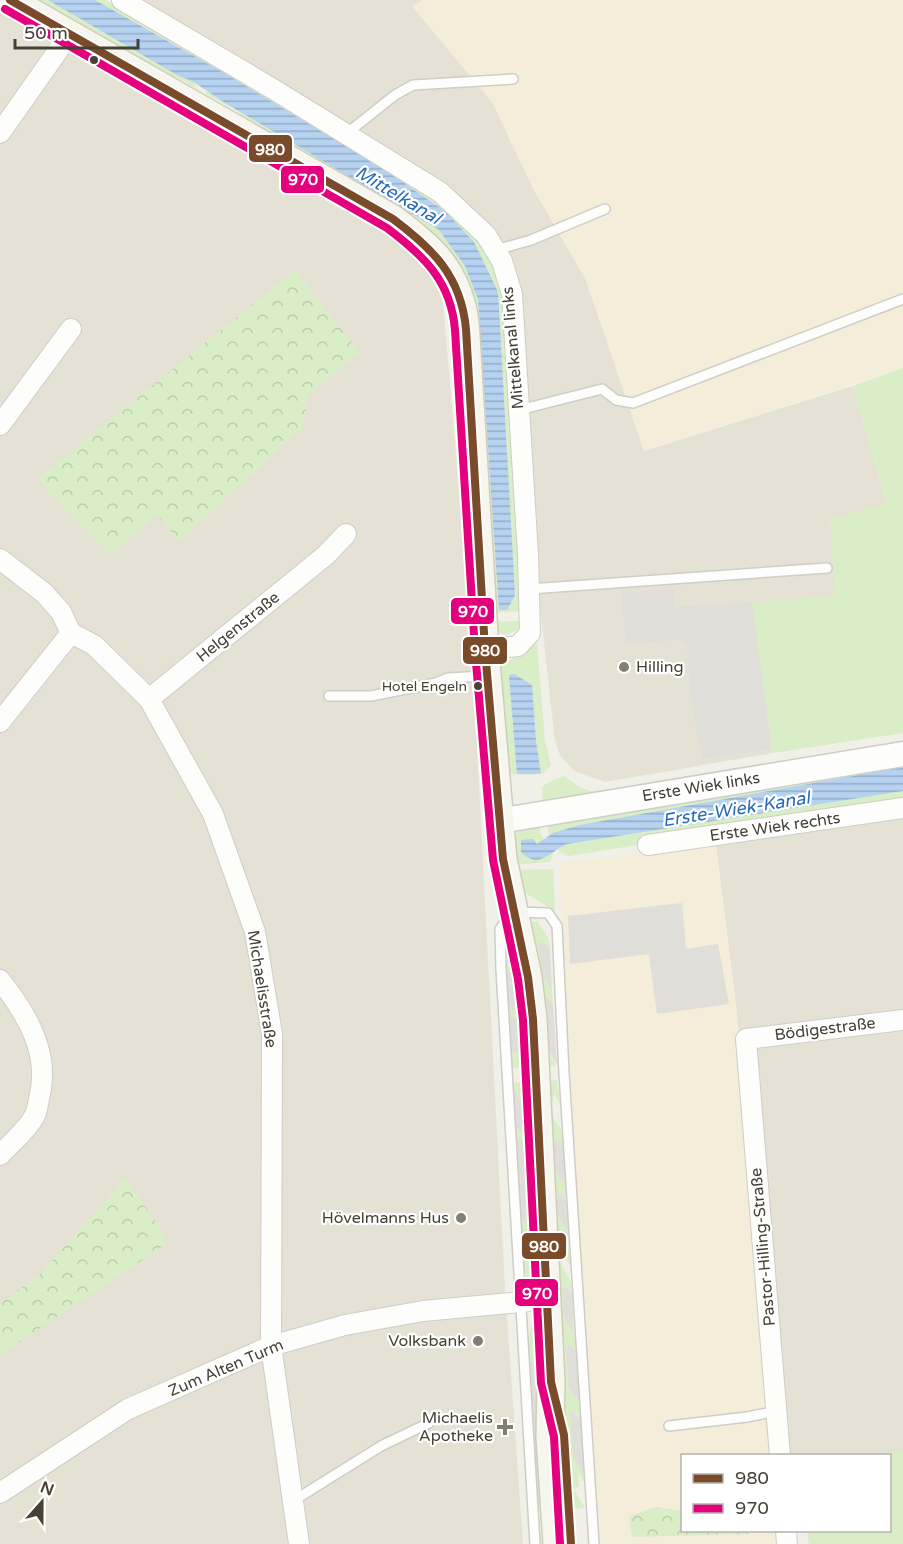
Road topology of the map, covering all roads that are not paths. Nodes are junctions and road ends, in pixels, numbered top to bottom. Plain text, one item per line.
1 (10, 0) edge
2 (122, 0) edge
3 (69, 35) junction
4 (513, 79) dead end
5 (0, 133) edge
6 (346, 134) junction
7 (605, 209) dead end
8 (496, 250) junction
9 (903, 299) edge
10 (71, 329) dead end
11 (519, 410) junction
12 (0, 425) edge
13 (346, 534) dead end
14 (0, 559) edge
15 (827, 568) dead end
16 (529, 589) junction
17 (71, 633) junction
18 (487, 663) junction
19 (329, 696) dead end
20 (149, 699) junction
21 (0, 722) edge
22 (903, 754) edge
23 (903, 808) edge
24 (500, 821) junction
25 (648, 845) dead end
26 (513, 912) junction
27 (0, 980) edge
28 (903, 1020) edge
29 (746, 1039) joint
30 (0, 1155) edge
31 (548, 1298) junction
32 (521, 1302) junction
33 (271, 1346) junction
34 (551, 1382) junction
35 (777, 1411) junction
36 (429, 1423) dead end
37 (669, 1426) dead end
38 (780, 1454) edge
39 (0, 1493) edge
40 (293, 1501) junction
41 (299, 1544) edge
42 (535, 1544) edge
43 (557, 1544) edge
44 (571, 1544) edge
45 (594, 1544) edge

1 - 3 main road
2 - 6 street, Mittelkanal links
3 - 5 street
3 - 18 main road
4 - 6 lane
6 - 8 street, Mittelkanal links
7 - 8 lane
8 - 11 street, Mittelkanal links
9 - 11 lane
10 - 12 street
11 - 16 street, Mittelkanal links
13 - 20 street, Helgenstraße
14 - 17 street
15 - 16 lane
16 - 18 street, Mittelkanal links
17 - 20 street, Michaelisstraße
17 - 21 street
18 - 19 lane
18 - 24 main road
20 - 33 street, Michaelisstraße
22 - 24 street, Erste Wiek links
23 - 25 street, Erste Wiek rechts
24 - 26 main road
26 - 31 main road
26 - 32 lane
26 - 45 lane
27 - 30 street
28 - 29 street, Bödigestraße
29 - 35 street, Pastor-Hilling-Straße
31 - 32 street, Zum Alten Turm
31 - 34 main road
32 - 33 street, Zum Alten Turm
32 - 42 lane
33 - 39 street, Zum Alten Turm
33 - 40 street, Michaelisstraße
34 - 43 main road
34 - 44 main road
35 - 37 lane
35 - 38 street, Pastor-Hilling-Straße
36 - 40 lane
40 - 41 street, Michaelisstraße

